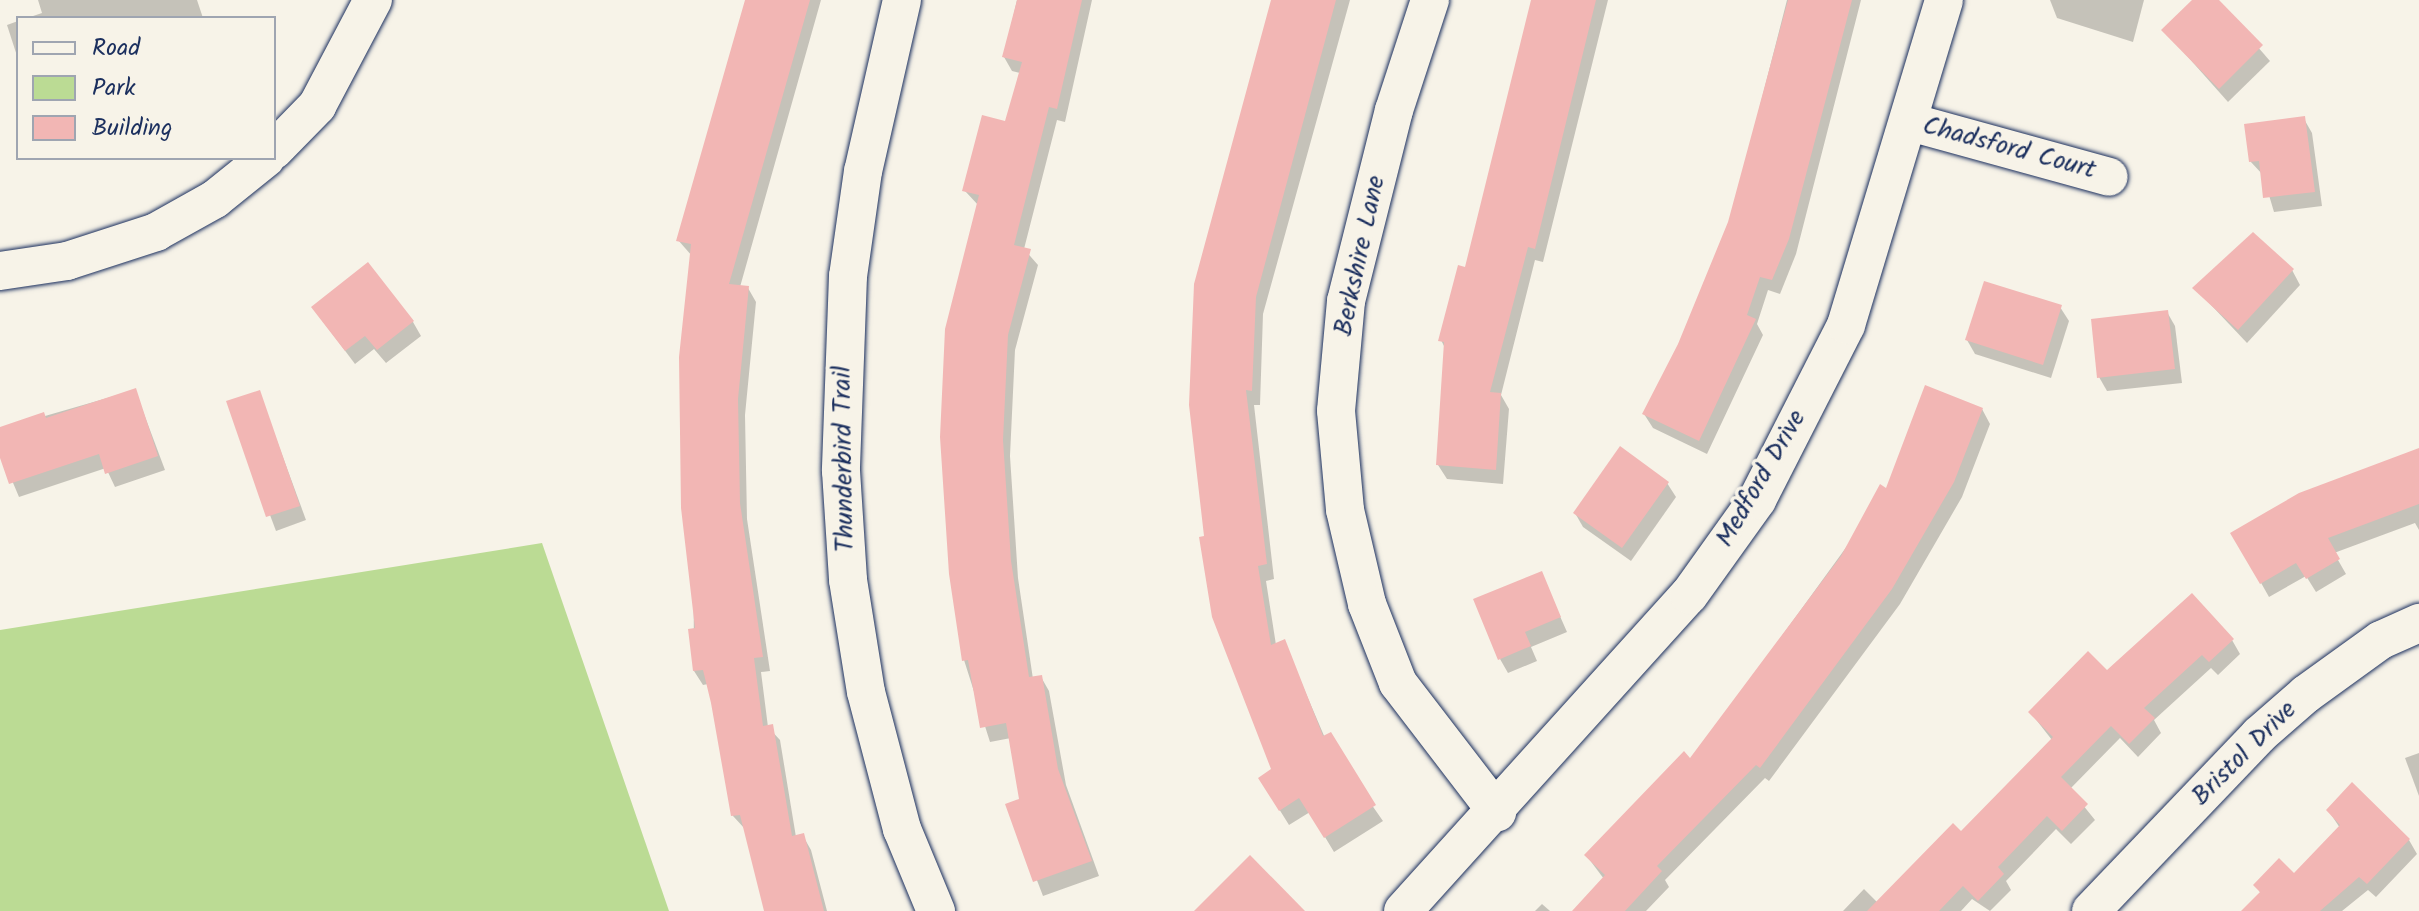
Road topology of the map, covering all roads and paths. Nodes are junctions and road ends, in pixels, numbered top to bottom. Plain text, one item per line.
1 (373, 0) edge
2 (902, 0) edge
3 (1430, 0) edge
4 (1944, 0) edge
5 (1910, 122) junction
6 (276, 148) edge
7 (264, 160) edge
8 (2109, 177) dead end
9 (0, 271) edge
10 (2419, 623) edge
11 (1497, 812) junction
12 (936, 911) edge
13 (1403, 911) edge
14 (2091, 911) edge

1 - 6 street
2 - 12 street, Thunderbird Trail
3 - 11 street, Berkshire Lane
4 - 5 street, Medford Drive
5 - 8 street, Chadsford Court
5 - 11 street, Medford Drive
7 - 9 street
10 - 14 street, Bristol Drive
11 - 13 street, Medford Drive

